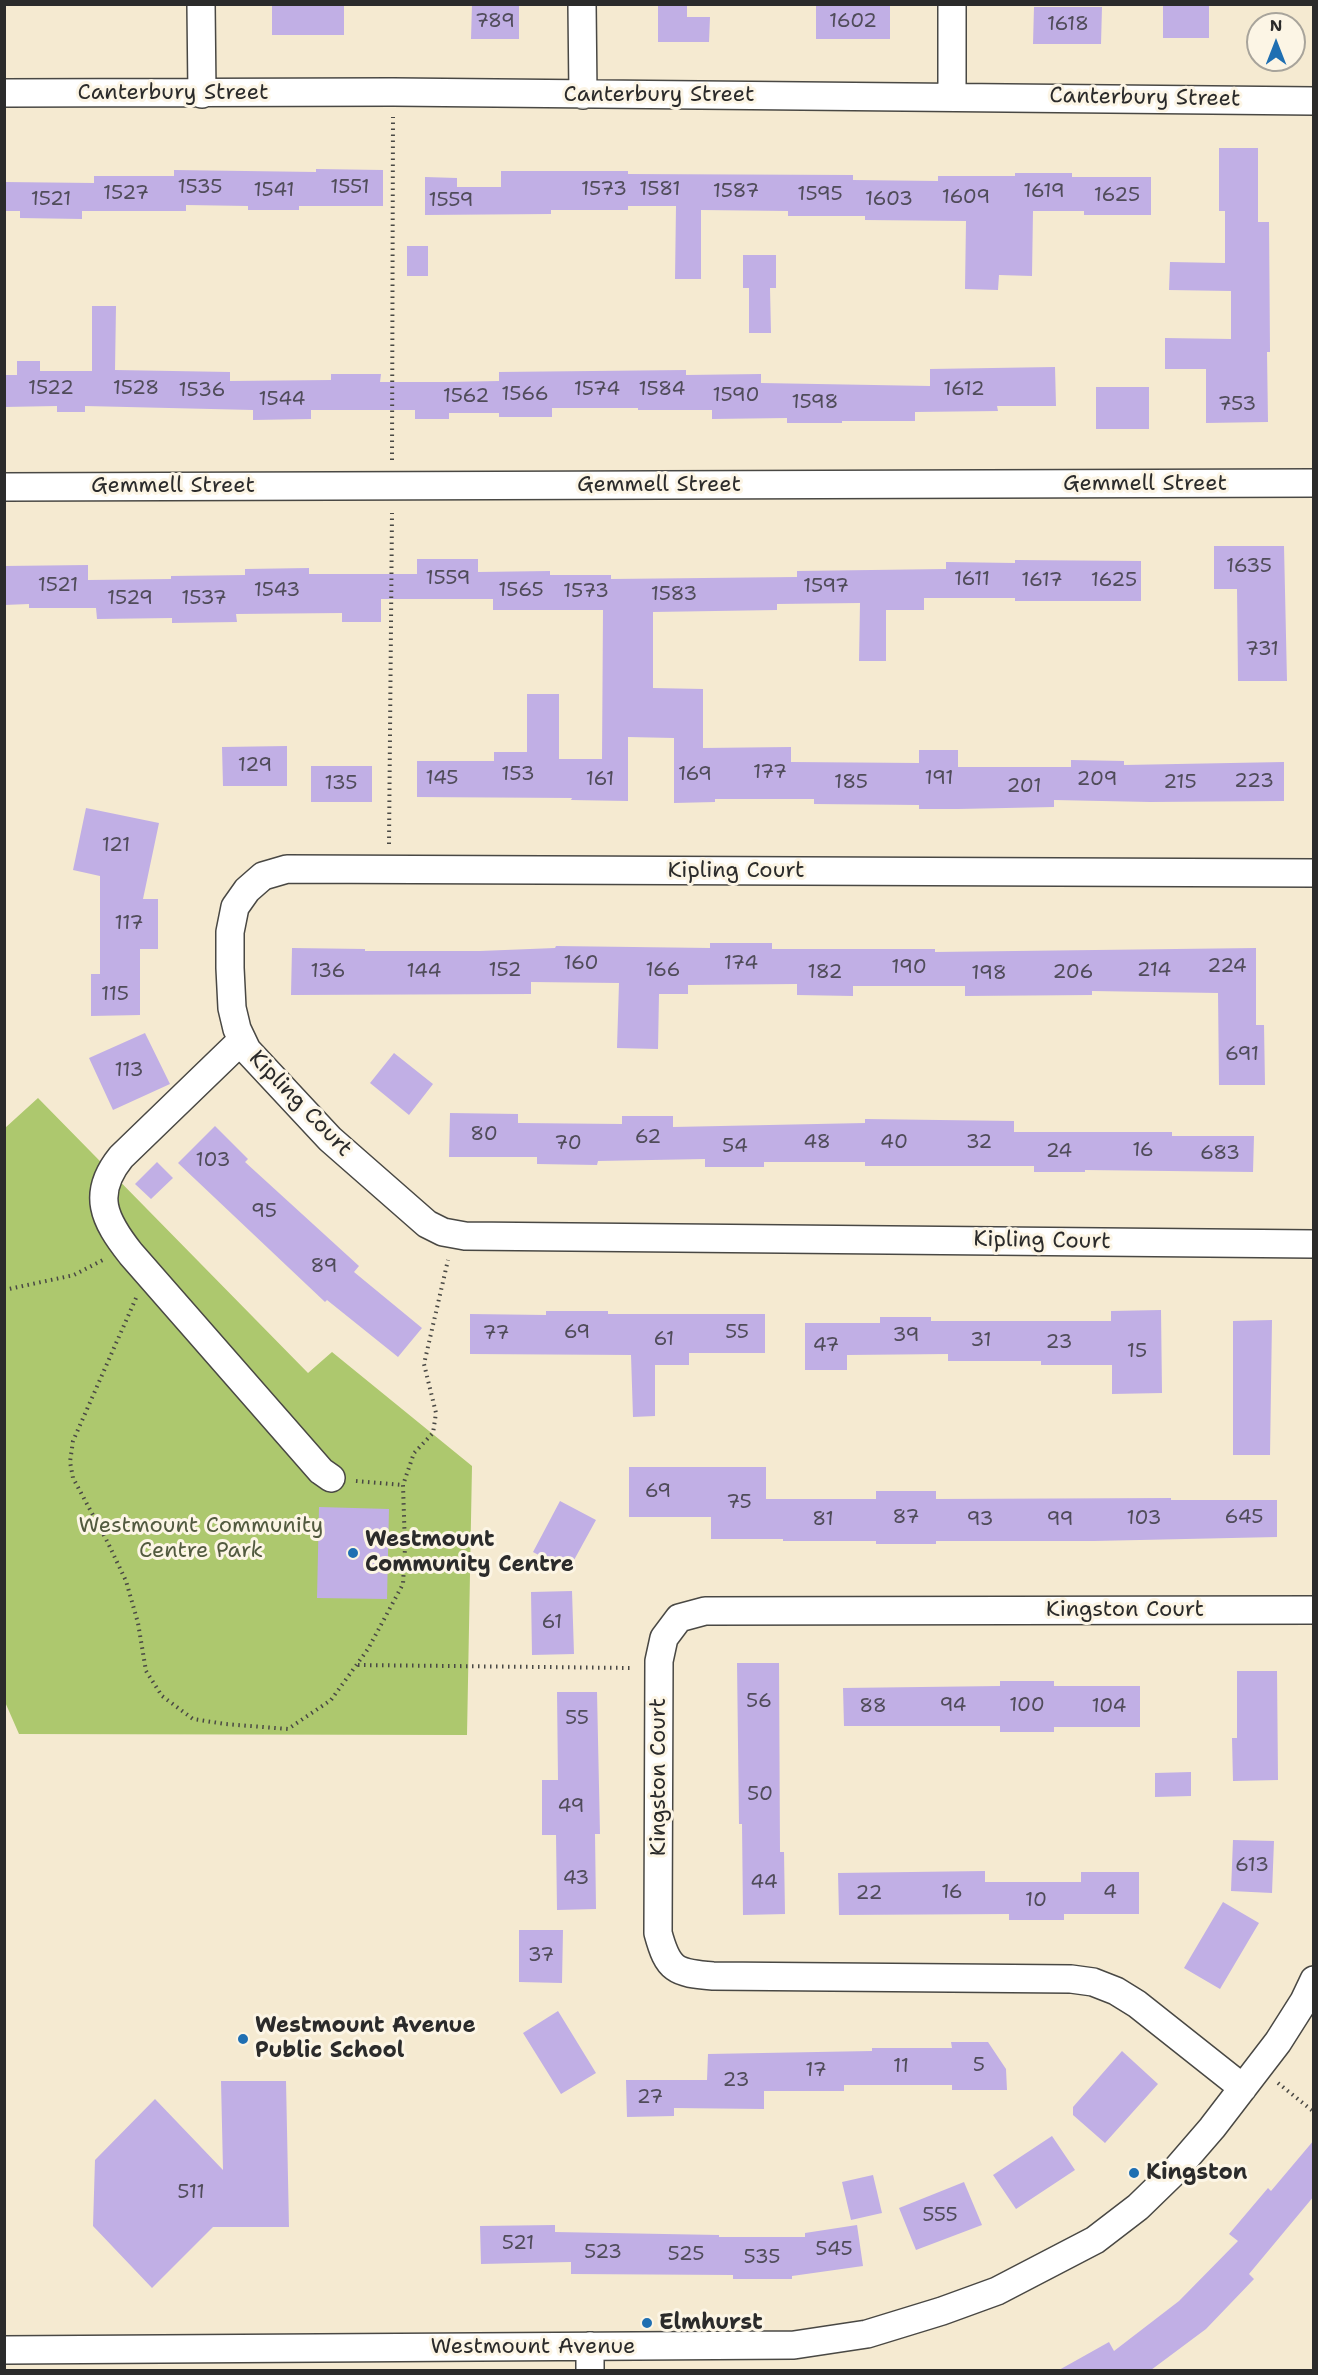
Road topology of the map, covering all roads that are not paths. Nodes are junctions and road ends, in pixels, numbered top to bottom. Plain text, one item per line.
1 (201, 4) edge
2 (582, 4) edge
3 (952, 4) edge
4 (4, 93) edge
5 (202, 94) junction
6 (583, 95) junction
7 (952, 96) junction
8 (1314, 100) edge
9 (1314, 483) edge
10 (4, 487) edge
11 (1314, 873) edge
12 (242, 1040) junction
13 (1314, 1244) edge
14 (331, 1478) road end
15 (1314, 1610) edge
16 (1314, 1980) edge
17 (1251, 2078) junction
18 (4, 2350) edge
19 (590, 2358) edge

1 - 5 street
2 - 6 street
3 - 7 street
4 - 5 street, Canterbury Street
5 - 6 street, Canterbury Street
6 - 7 street, Canterbury Street
7 - 8 street, Canterbury Street
9 - 10 street, Gemmell Street
11 - 12 street, Kipling Court
12 - 13 street, Kipling Court
12 - 14 street
15 - 17 street, Kingston Court
16 - 17 street, Westmount Avenue
17 - 19 street, Westmount Avenue
18 - 19 street, Westmount Avenue

